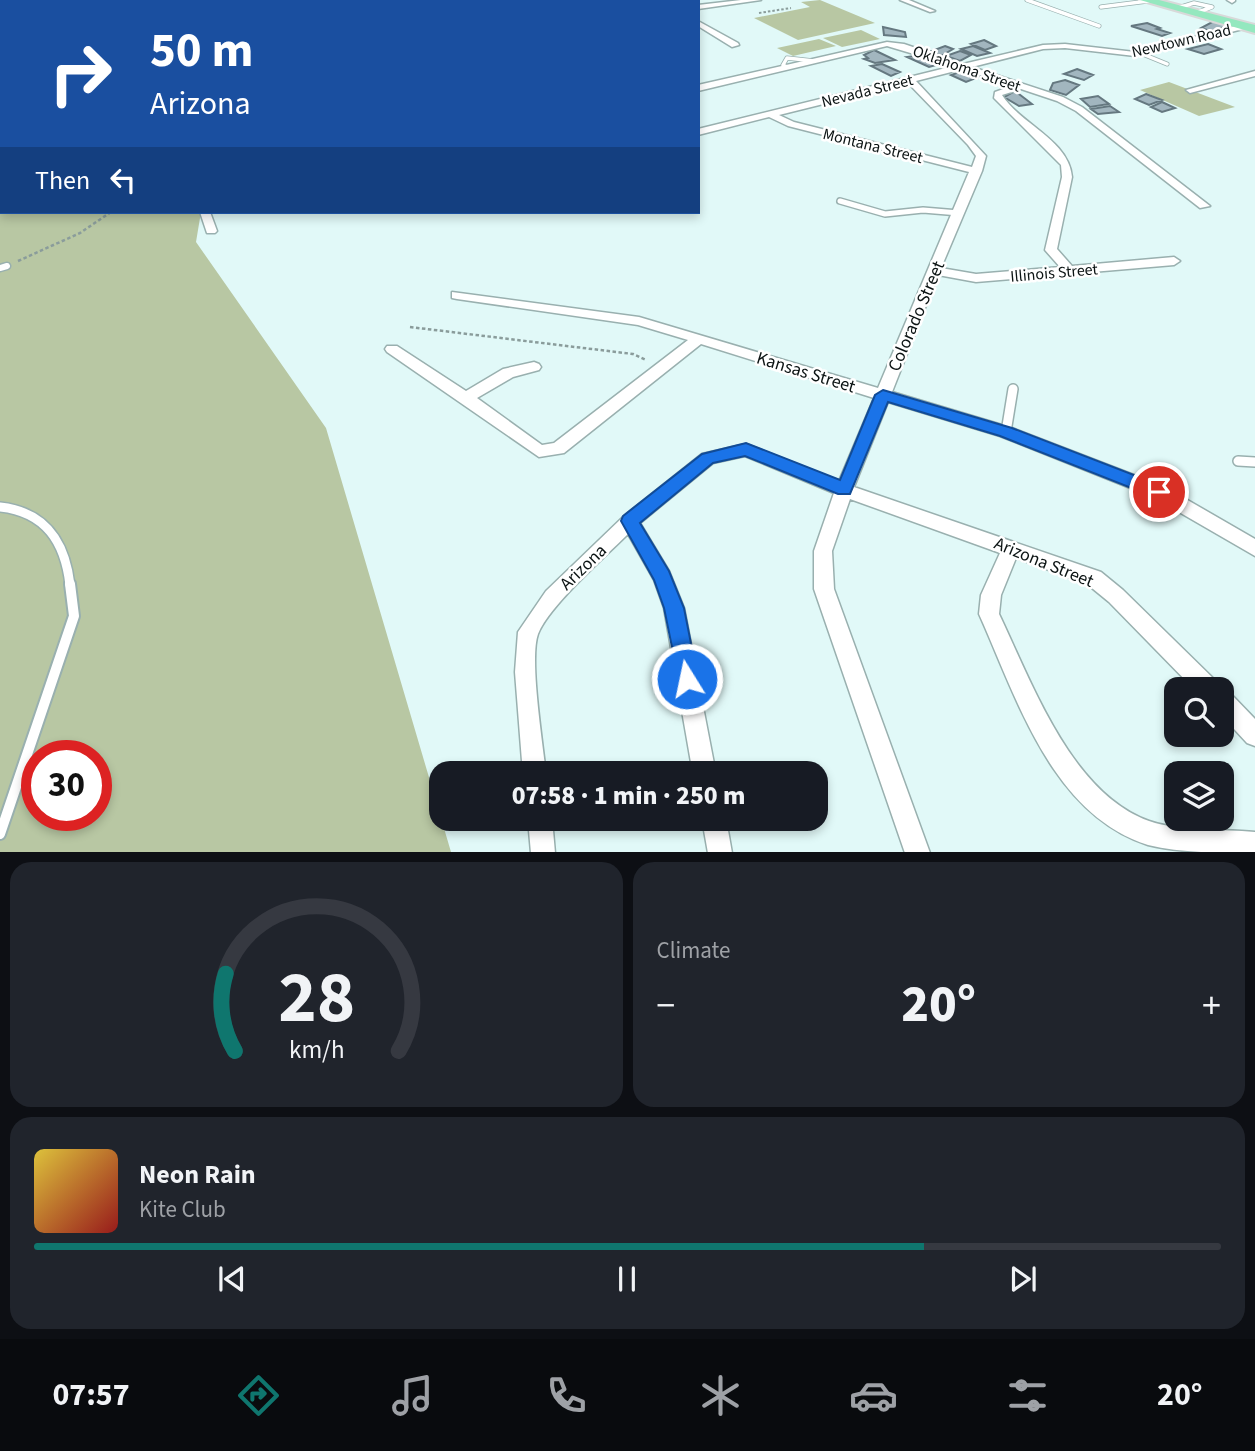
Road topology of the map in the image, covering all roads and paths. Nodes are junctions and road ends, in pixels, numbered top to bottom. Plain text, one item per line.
1 (758, 0) edge
2 (903, 0) edge
3 (1027, 0) edge
4 (1147, 0) edge
5 (700, 7) edge
6 (1101, 8) dead end
7 (932, 11) dead end
8 (700, 24) edge
9 (1099, 26) dead end
10 (1249, 27) edge
11 (735, 45) dead end
12 (1077, 48) joint
13 (1140, 53) junction
14 (1167, 64) dead end
15 (961, 66) junction
16 (1255, 73) edge
17 (911, 80) junction
18 (1020, 86) junction
19 (700, 88) edge
20 (1190, 90) dead end
21 (771, 114) junction
22 (700, 132) edge
23 (978, 171) junction
24 (840, 201) dead end
25 (1204, 206) dead end
26 (959, 213) junction
27 (108, 214) edge
28 (206, 214) edge
29 (211, 231) dead end
30 (1174, 261) dead end
31 (3, 267) edge
32 (934, 271) junction
33 (1070, 271) junction
34 (457, 295) dead end
35 (410, 327) dead end
36 (699, 339) junction
37 (392, 349) dead end
38 (663, 366) junction
39 (534, 367) dead end
40 (1013, 389) dead end
41 (883, 395) junction
42 (466, 398) junction
43 (1006, 432) junction
44 (1238, 461) dead end
45 (1255, 461) edge
46 (844, 490) junction
47 (0, 507) edge
48 (629, 521) junction
49 (1011, 548) junction
50 (1255, 548) edge
51 (1197, 677) edge
52 (1234, 713) edge
53 (1255, 735) edge
54 (534, 761) edge
55 (703, 761) edge
56 (541, 831) edge
57 (716, 831) edge
58 (0, 834) edge
59 (1255, 844) edge
60 (543, 852) edge
61 (720, 852) edge
62 (918, 852) edge

1 - 5 street
2 - 7 street
3 - 9 lane
4 - 6 lane
4 - 10 main road
8 - 11 street
10 - 13 street, Newtown Road
12 - 13 street, Newtown Road
12 - 15 street, Nevada Street
13 - 14 lane
15 - 17 street, Nevada Street
15 - 18 street, Oklahoma Street
15 - 19 street, Oklahoma Street
16 - 20 street
17 - 21 street, Nevada Street
17 - 23 street
18 - 25 street, Oklahoma Street
18 - 33 street
21 - 22 street, Nevada Street
21 - 23 street, Montana Street
23 - 26 street, Colorado Street
24 - 26 lane
26 - 32 street, Colorado Street
27 - 31 path
28 - 29 street
30 - 33 street, Illinois Street
32 - 33 street, Illinois Street
32 - 41 street, Colorado Street
34 - 36 street, Kansas Street
35 - 38 path
36 - 38 street
36 - 41 street, Kansas Street
37 - 42 street
38 - 42 street
39 - 42 street
40 - 43 lane
41 - 43 street, Kansas Street
41 - 46 street, Colorado Street
43 - 50 street, Kansas Street
44 - 45 lane
46 - 48 street, Arizona
46 - 49 street, Arizona Street
46 - 62 street, Colorado Street
47 - 58 lane
48 - 54 street, Arizona
48 - 55 street
49 - 51 street, Arizona Street
49 - 59 street
52 - 53 street
56 - 60 street
57 - 61 street

